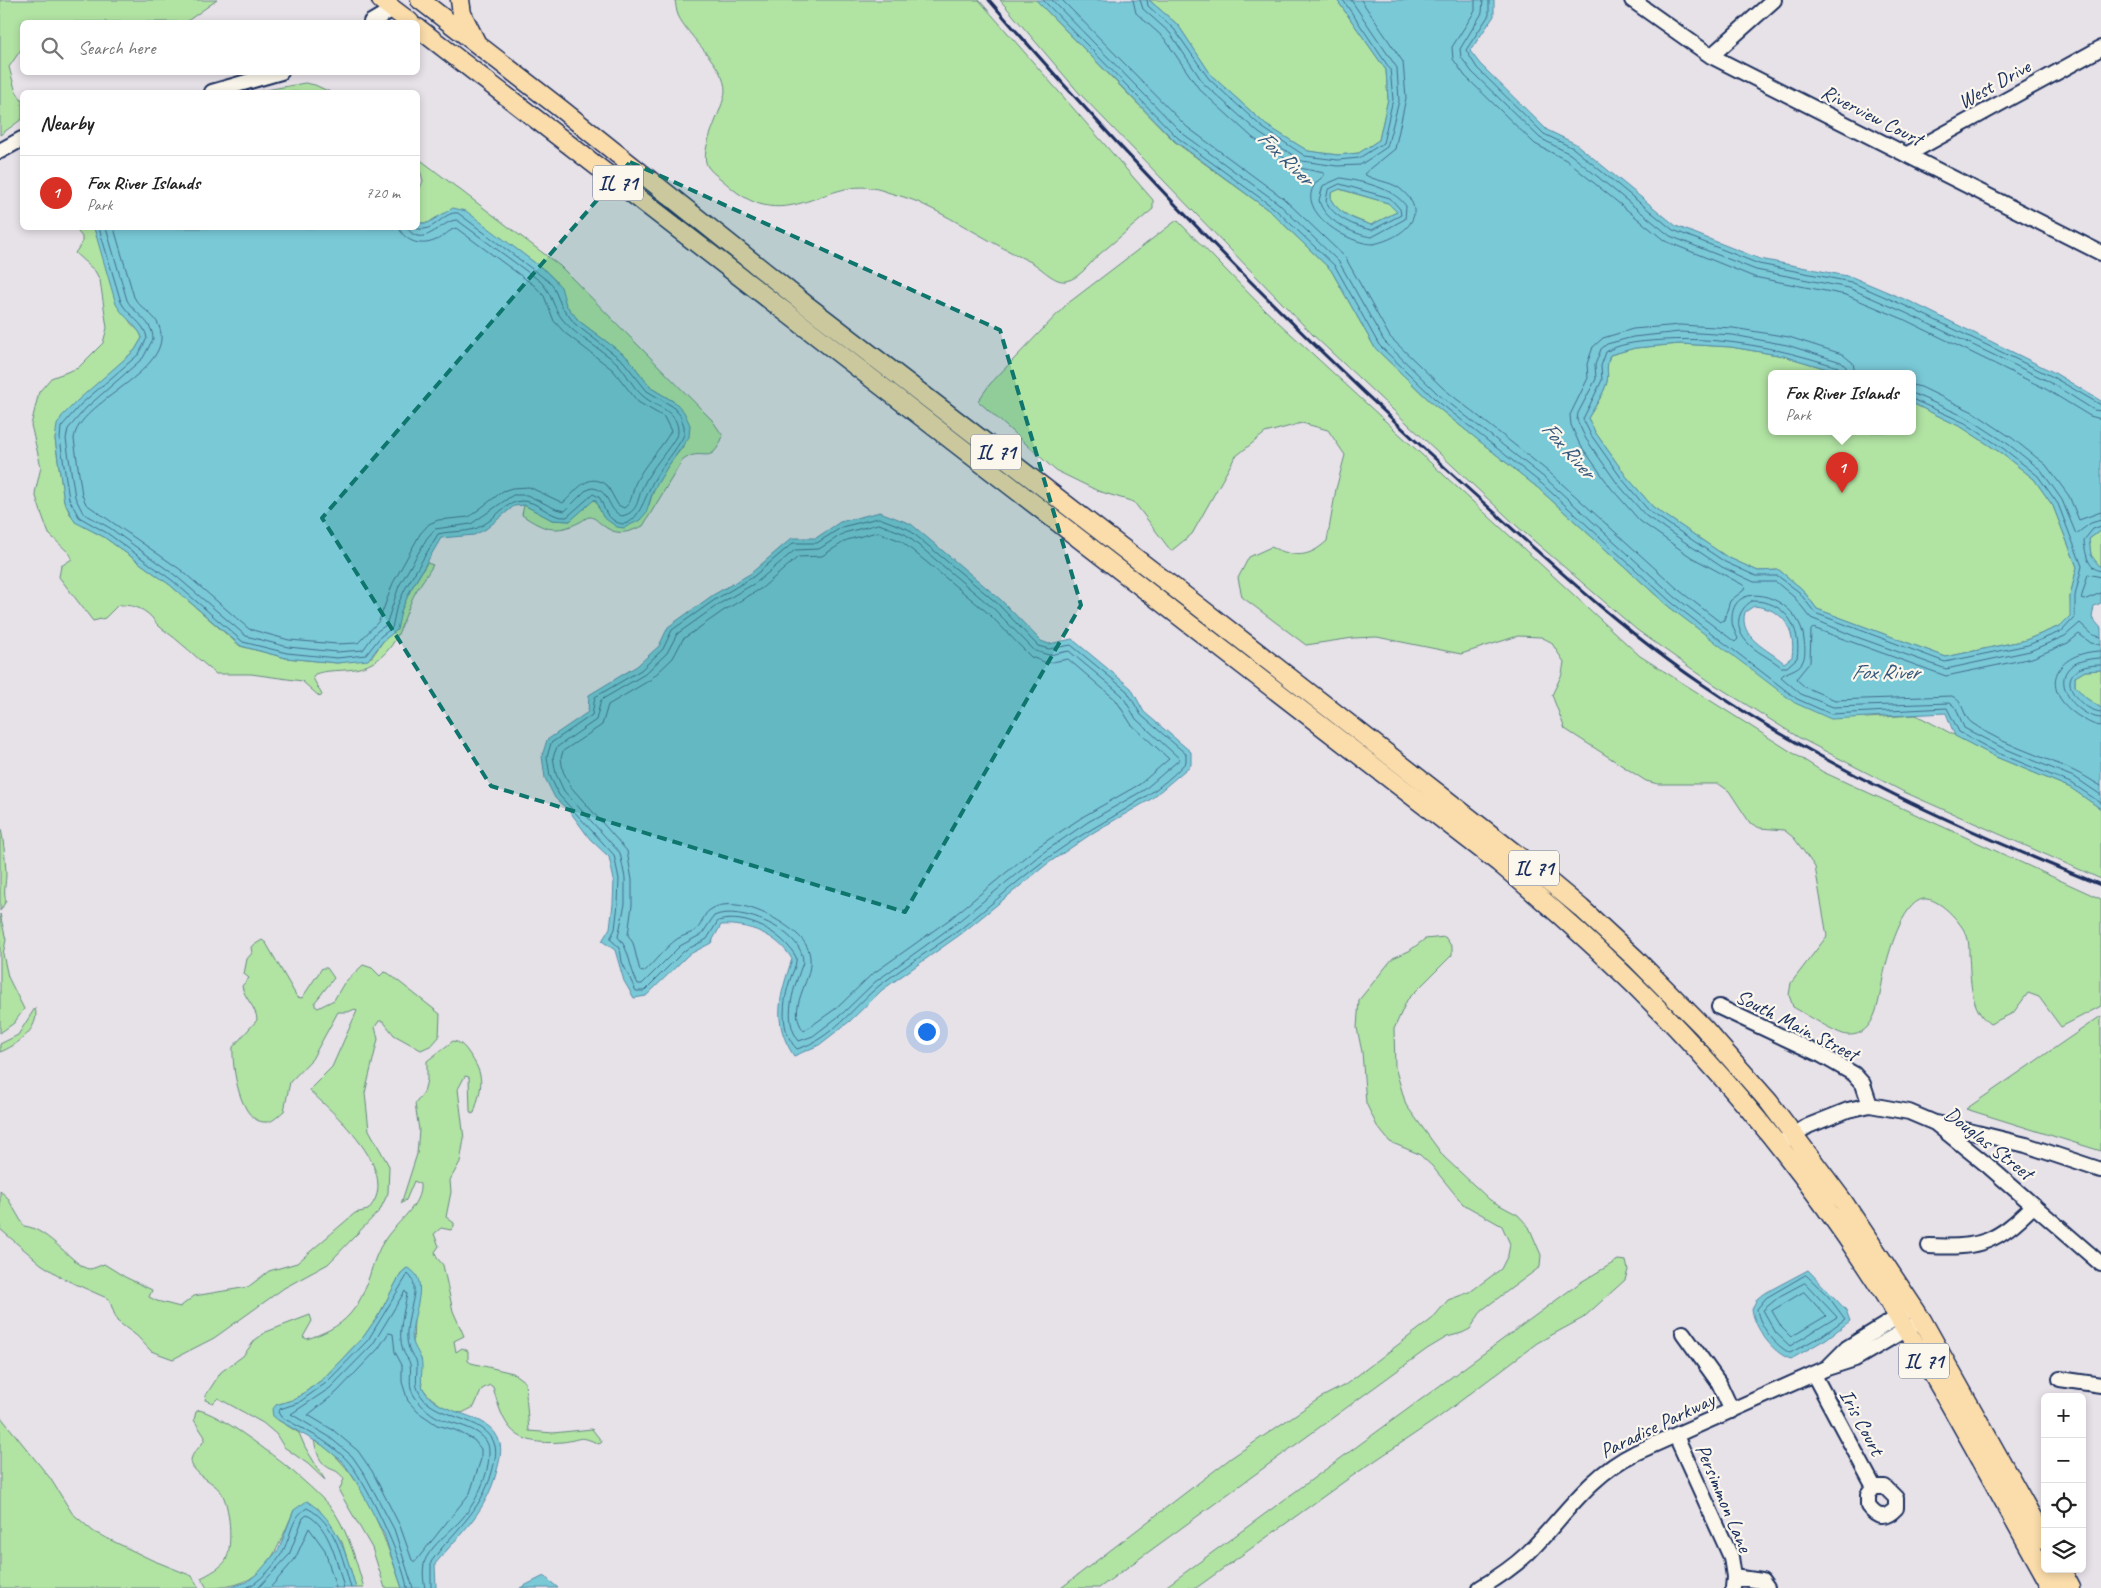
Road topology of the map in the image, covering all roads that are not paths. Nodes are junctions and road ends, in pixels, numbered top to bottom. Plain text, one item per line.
1 (420, 0) edge
2 (460, 0) edge
3 (1632, 0) edge
4 (1774, 0) edge
5 (393, 3) edge
6 (373, 20) edge
7 (408, 20) edge
8 (420, 30) edge
9 (477, 44) junction
10 (2101, 48) edge
11 (1711, 56) junction
12 (271, 75) edge
13 (219, 90) edge
14 (20, 140) edge
15 (0, 151) edge
16 (1906, 154) junction
17 (2101, 253) edge
18 (1719, 1007) dead end
19 (1870, 1105) junction
20 (1934, 1123) junction
21 (1794, 1134) junction
22 (1779, 1144) junction
23 (2101, 1170) edge
24 (2034, 1205) junction
25 (1929, 1246) dead end
26 (2101, 1264) edge
27 (1918, 1314) junction
28 (1902, 1323) junction
29 (1683, 1332) dead end
30 (1814, 1375) junction
31 (2060, 1379) dead end
32 (2101, 1384) edge
33 (1732, 1411) junction
34 (1676, 1436) junction
35 (1874, 1487) dead end
36 (2041, 1533) edge
37 (2063, 1573) edge
38 (1733, 1582) edge
39 (1480, 1588) edge
40 (1767, 1588) edge
41 (2052, 1588) edge
42 (2071, 1588) edge

1 - 9 main road, IL 71
2 - 9 main road
3 - 11 street, Riverview Court
4 - 11 street
5 - 6 street
5 - 7 main road
8 - 22 main road, IL 71
9 - 21 main road, IL 71
10 - 16 street, West Drive
11 - 16 street, Riverview Court
12 - 13 street
14 - 15 street
16 - 17 street, Riverview Court
18 - 19 street, South Main Street
19 - 20 street, Douglas Street
19 - 21 street, Douglas Street
20 - 23 street
20 - 24 street, Douglas Street
21 - 22 street, Douglas Street
21 - 27 main road, IL 71
22 - 28 main road, IL 71
24 - 25 street
24 - 26 street, Douglas Street
27 - 28 street, Paradise Parkway
27 - 36 main road, IL 71
28 - 30 street, Paradise Parkway
28 - 41 main road, IL 71
29 - 33 street
30 - 33 street, Paradise Parkway
30 - 35 street, Iris Court
31 - 32 street
33 - 34 street, Paradise Parkway
34 - 38 street, Persimmon Lane
34 - 39 street, Paradise Parkway
37 - 42 main road
38 - 40 street, Persimmon Lane

